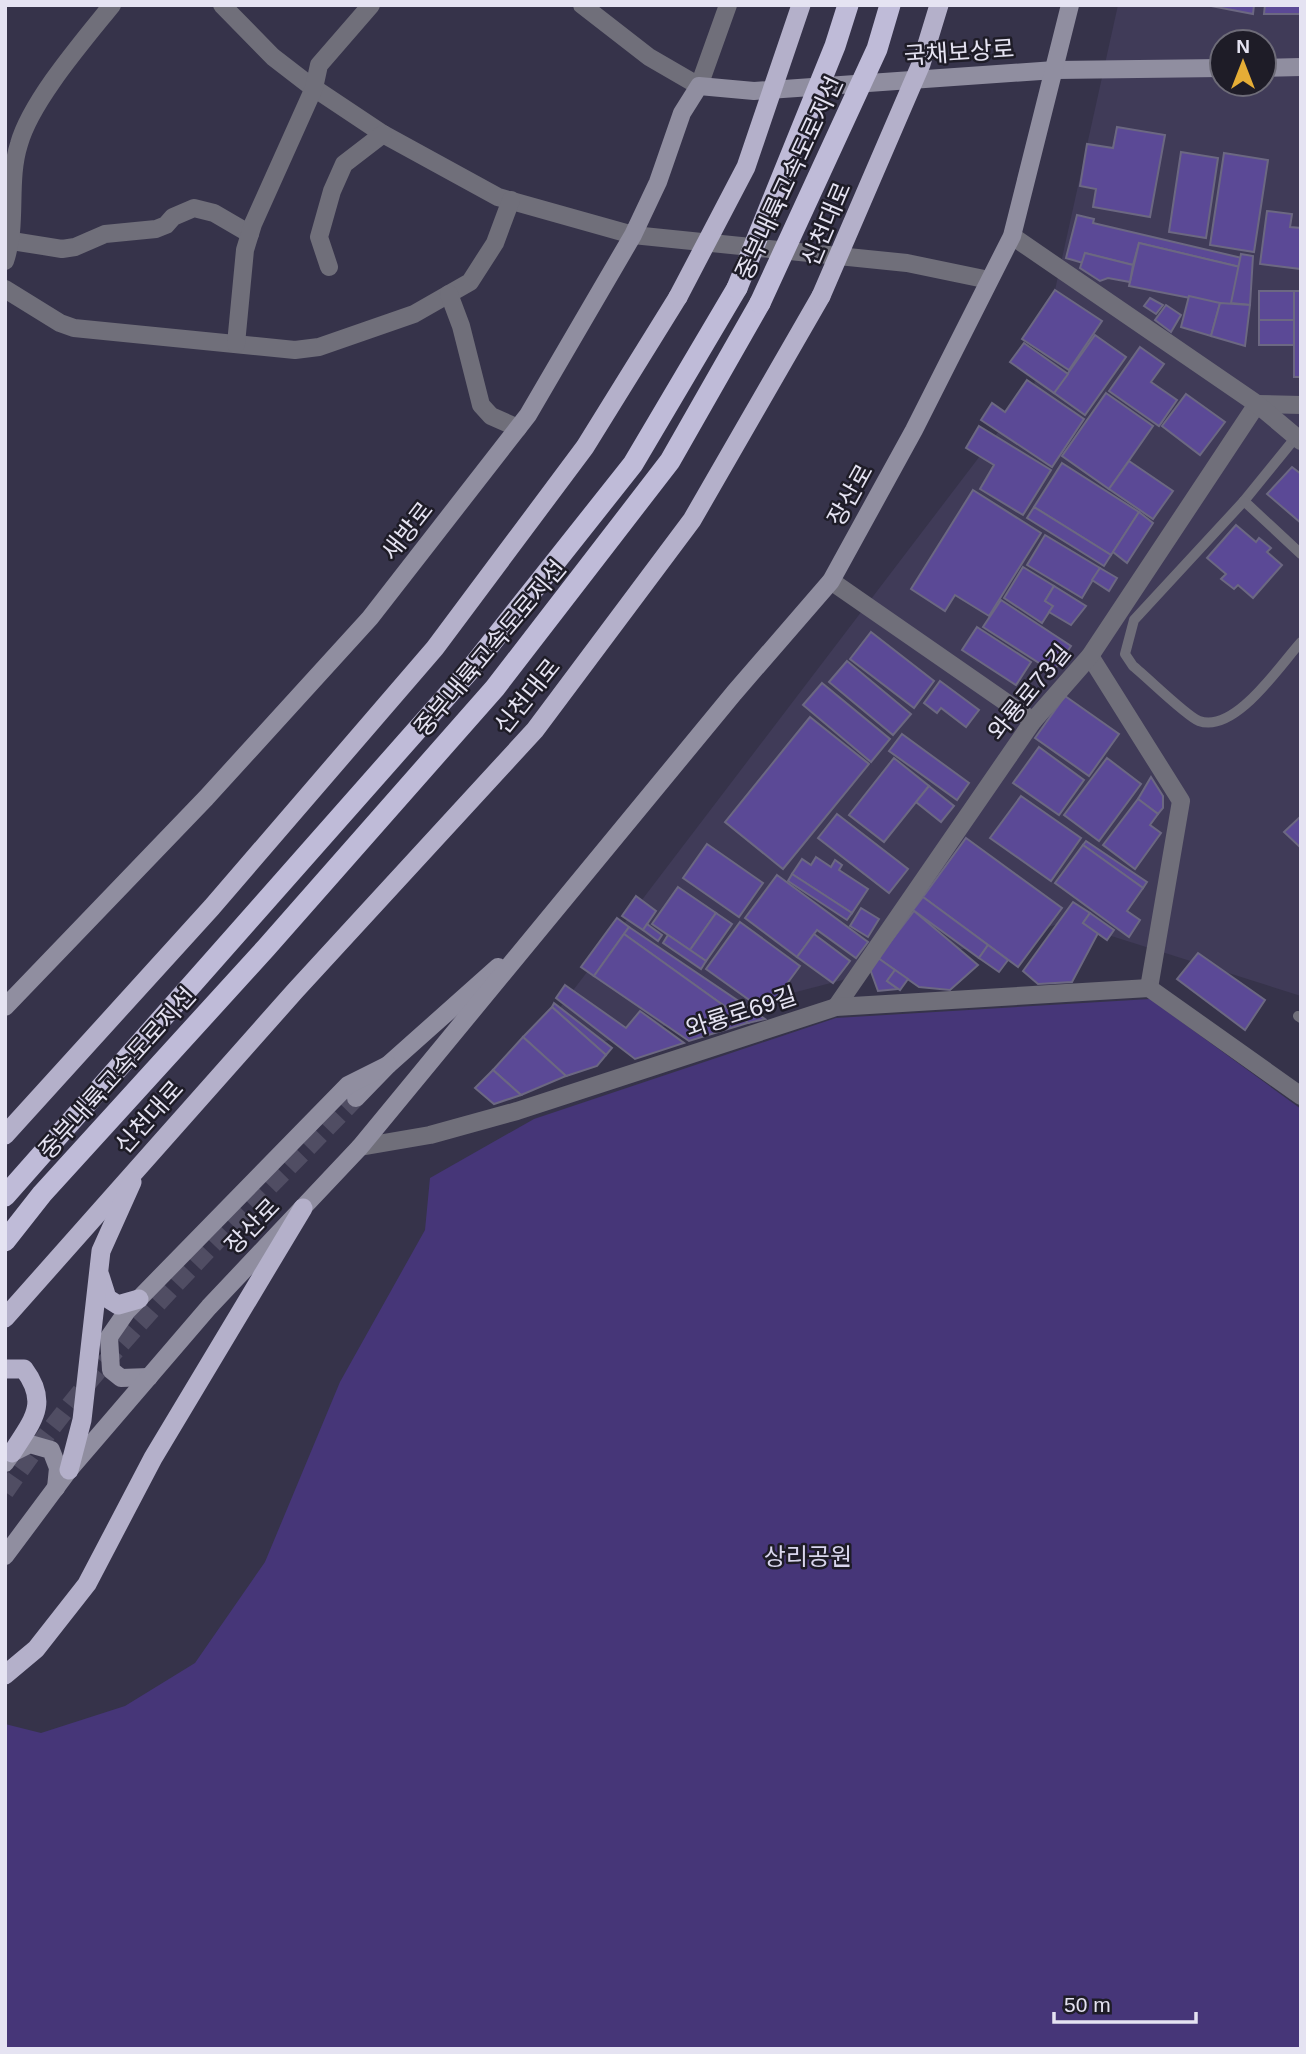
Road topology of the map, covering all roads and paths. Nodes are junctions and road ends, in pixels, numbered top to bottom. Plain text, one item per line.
1 (112, 5) edge
2 (222, 5) edge
3 (371, 5) edge
4 (582, 5) edge
5 (728, 5) edge
6 (801, 5) edge
7 (848, 5) edge
8 (890, 5) edge
9 (939, 5) edge
10 (1070, 5) edge
11 (1301, 67) edge
12 (1208, 68) edge
13 (1278, 68) edge
14 (1055, 70) junction
15 (699, 86) junction
16 (314, 88) junction
17 (383, 134) junction
18 (511, 201) junction
19 (250, 234) junction
20 (633, 235) junction
21 (1012, 236) junction
22 (12, 242) junction
23 (5, 261) edge
24 (329, 267) dead end
25 (989, 280) junction
26 (5, 289) edge
27 (449, 294) junction
28 (236, 344) junction
29 (1257, 404) junction
30 (1301, 405) edge
31 (518, 428) junction
32 (1298, 439) edge
33 (1244, 501) junction
34 (1301, 554) edge
35 (831, 581) junction
36 (1301, 642) edge
37 (1090, 656) junction
38 (1033, 721) junction
39 (538, 932) junction
40 (1149, 988) junction
41 (5, 1007) edge
42 (836, 1007) junction
43 (388, 1065) junction
44 (1301, 1096) edge
45 (356, 1098) tunnel mouth
46 (5, 1135) edge
47 (360, 1147) junction
48 (143, 1160) junction
49 (5, 1196) edge
50 (303, 1208) junction
51 (5, 1241) edge
52 (99, 1273) junction
53 (139, 1299) junction
54 (5, 1318) edge
55 (5, 1369) edge
56 (149, 1377) junction
57 (9, 1458) edge
58 (69, 1469) junction
59 (56, 1488) junction
60 (5, 1556) edge
61 (5, 1675) edge

1 - 22 street
2 - 16 street
3 - 16 street
4 - 15 street
5 - 15 street, 새방로
6 - 46 highway, bridge
7 - 49 highway, 중부내륙고속도로지선, bridge
8 - 51 highway, 중부내륙고속도로지선, bridge
9 - 48 highway, 신천대로, bridge
10 - 14 main road, 장산로
11 - 13 main road
12 - 14 main road, 국채보상로
14 - 15 main road, 국채보상로
14 - 21 main road, 장산로
15 - 20 main road, 새방로
16 - 17 street
16 - 19 street
17 - 18 street
17 - 24 street
18 - 20 street
18 - 27 street
19 - 22 street
19 - 28 street
20 - 25 street
20 - 31 main road, 새방로
21 - 25 main road, 장산로
21 - 29 street
22 - 23 street
25 - 35 main road, 장산로
26 - 28 street
27 - 28 street
27 - 31 street
29 - 30 street
29 - 32 street
29 - 37 street, 와룡로73길
31 - 41 main road, 새방로
32 - 33 lane
33 - 34 lane
33 - 36 lane
35 - 38 street
35 - 39 main road, 장산로
37 - 38 street, 와룡로73길
37 - 40 street
38 - 42 street, 와룡로73길
39 - 43 main road, 장산로
39 - 47 main road, 장산로
40 - 42 street, 와룡로69길
40 - 44 street
42 - 47 street, 와룡로69길
43 - 45 main road, 장산로
43 - 53 main road
47 - 50 main road, 장산로
48 - 52 highway
48 - 54 highway, 신천대로
50 - 56 main road, 장산로
50 - 61 highway
52 - 53 highway
52 - 58 highway
53 - 56 main road
55 - 57 highway
56 - 58 main road, 장산로
57 - 59 main road
58 - 59 main road, 장산로
59 - 60 main road, 장산로

